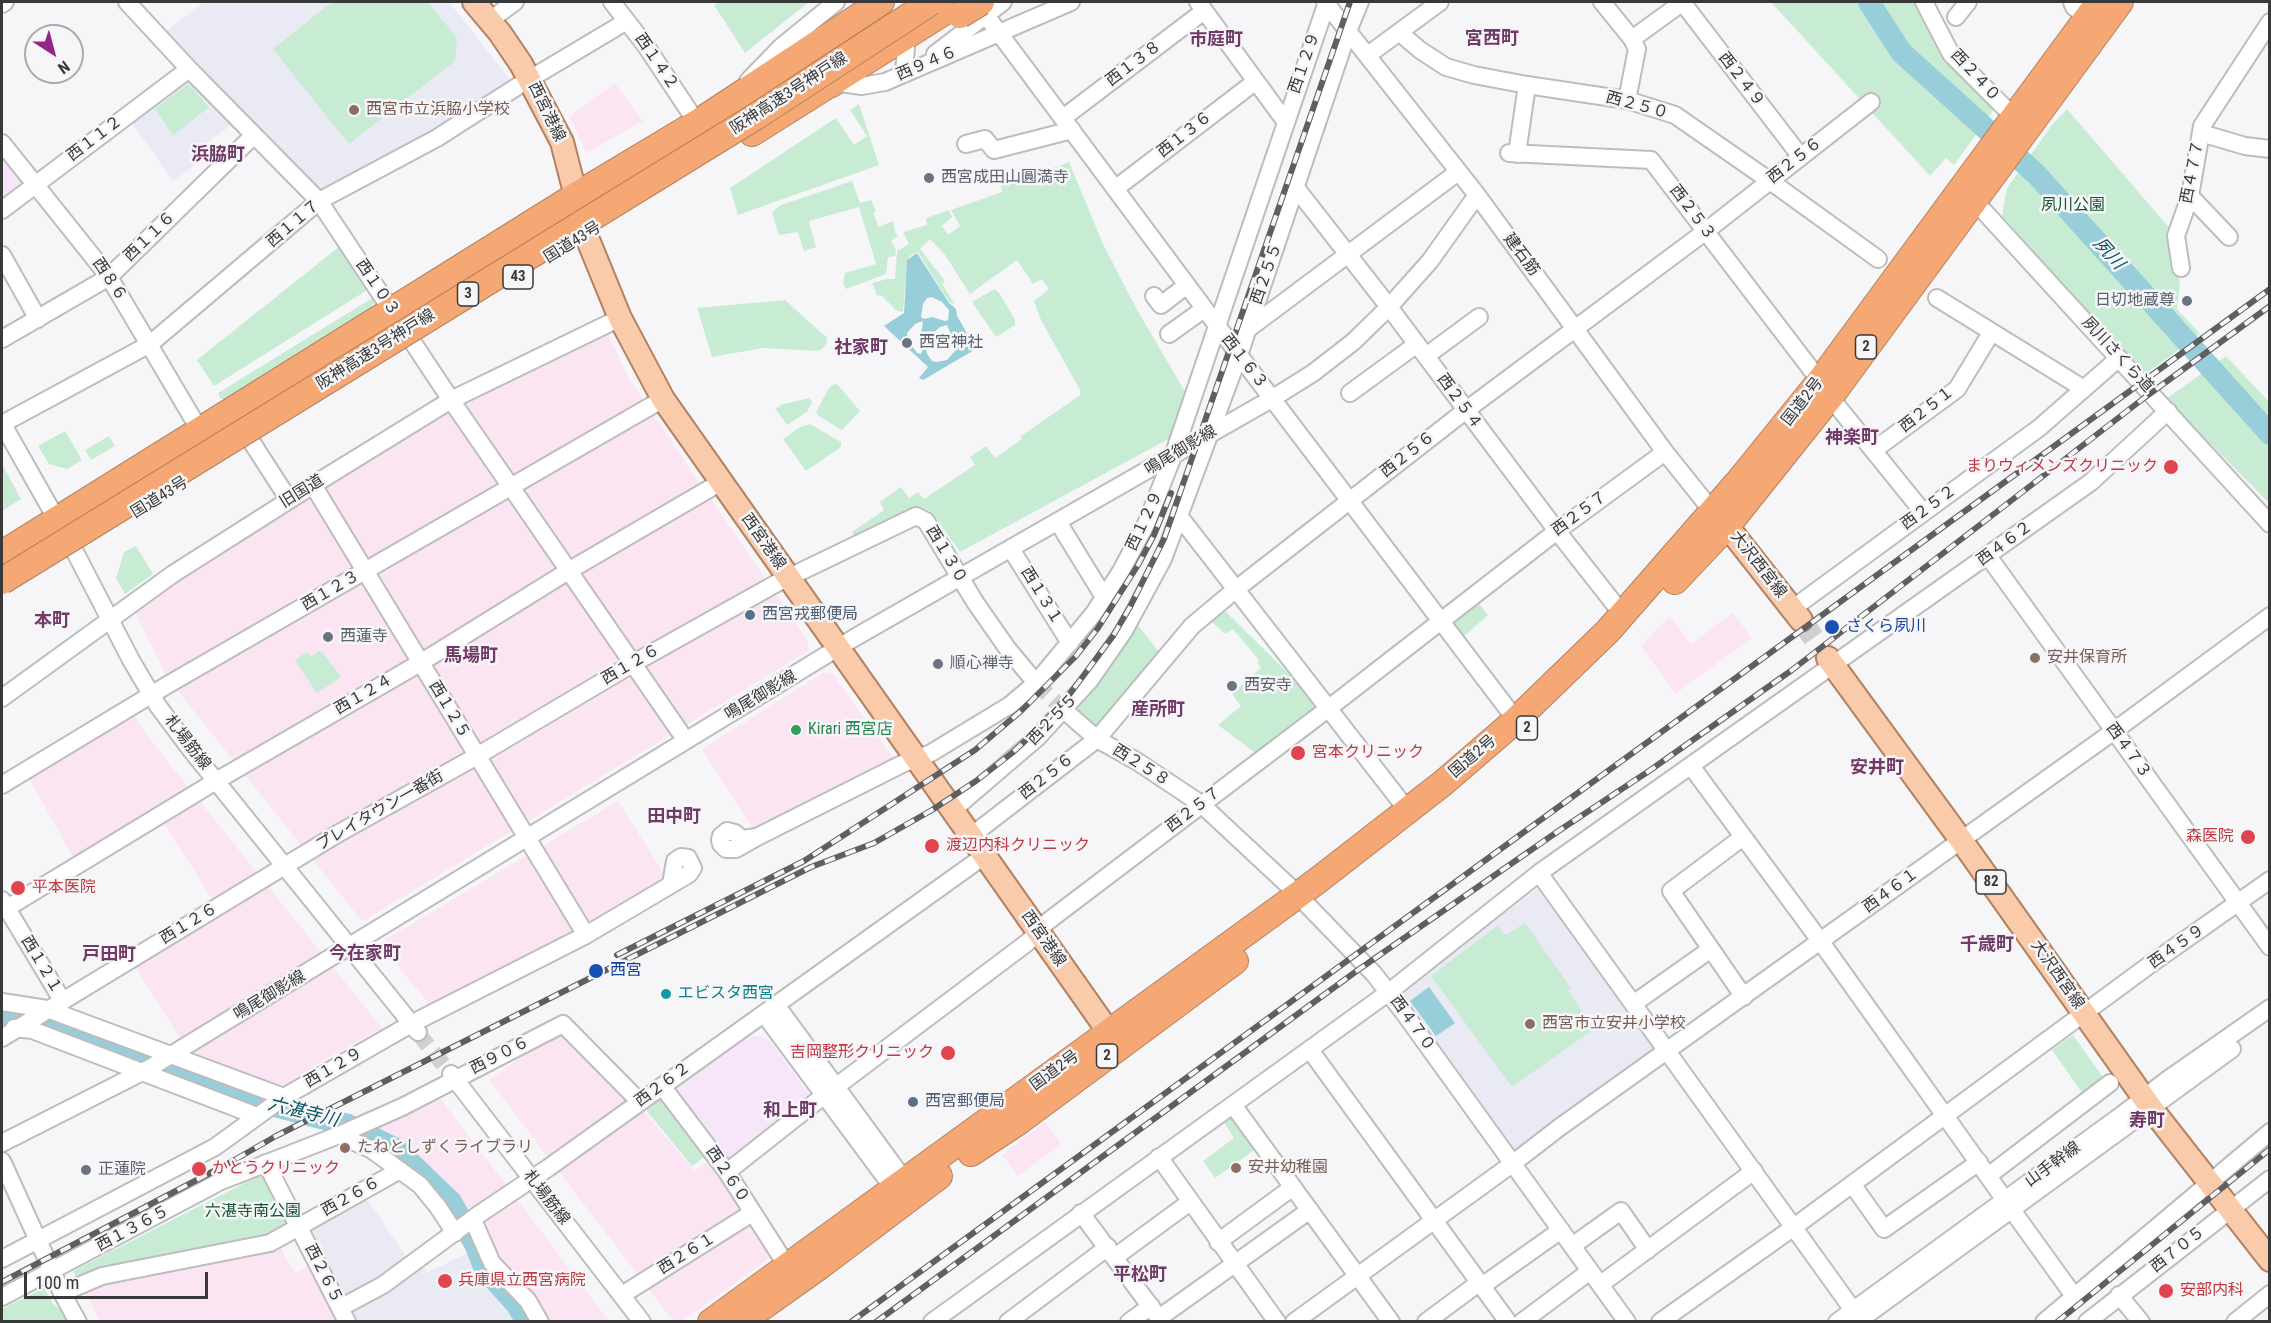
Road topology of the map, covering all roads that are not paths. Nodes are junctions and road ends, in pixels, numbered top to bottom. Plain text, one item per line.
1 (127, 2) edge
2 (474, 2) edge
3 (515, 2) edge
4 (612, 2) edge
5 (836, 2) edge
6 (855, 2) edge
7 (881, 2) edge
8 (903, 2) edge
9 (932, 2) edge
10 (1003, 2) edge
11 (1071, 2) edge
12 (1326, 2) edge
13 (1360, 2) edge
14 (1440, 2) edge
15 (1602, 2) edge
16 (1682, 2) edge
17 (1924, 2) edge
18 (1968, 2) edge
19 (2120, 2) edge
20 (1201, 6) edge
21 (973, 7) edge
22 (2086, 7) edge
23 (1956, 17) dead end
24 (490, 20) junction
25 (627, 21) junction
26 (2270, 22) edge
27 (1348, 31) junction
28 (999, 33) junction
29 (1400, 33) junction
30 (1632, 39) junction
31 (1368, 55) junction
32 (908, 63) junction
33 (189, 69) junction
34 (530, 79) junction
35 (1256, 81) junction
36 (841, 83) joint
37 (758, 85) junction
38 (1527, 86) junction
39 (733, 100) junction
40 (1627, 100) junction
41 (1871, 102) dead end
42 (783, 114) junction
43 (1285, 121) junction
44 (697, 123) junction
45 (1067, 124) junction
46 (2015, 126) junction
47 (2200, 133) junction
48 (254, 135) junction
49 (2, 143) edge
50 (966, 144) dead end
51 (2266, 144) edge
52 (1801, 157) junction
53 (1458, 172) junction
54 (1770, 181) junction
55 (35, 184) junction
56 (1296, 188) junction
57 (1115, 189) junction
58 (1968, 194) junction
59 (577, 195) junction
60 (1477, 195) junction
61 (2190, 195) junction
62 (319, 201) junction
63 (2, 210) edge
64 (1706, 231) junction
65 (586, 235) junction
66 (2229, 237) dead end
67 (2, 255) edge
68 (1349, 255) junction
69 (1878, 259) dead end
70 (2181, 268) dead end
71 (109, 277) junction
72 (1187, 285) junction
73 (1154, 296) dead end
74 (1937, 298) dead end
75 (1389, 307) junction
76 (1204, 309) junction
77 (392, 310) junction
78 (1479, 316) dead end
79 (620, 318) junction
80 (38, 319) junction
81 (1218, 328) junction
82 (1574, 328) junction
83 (1248, 329) junction
84 (1991, 333) junction
85 (1169, 334) dead end
86 (2, 339) edge
87 (413, 342) junction
88 (150, 344) junction
89 (1421, 350) junction
90 (1239, 355) junction
91 (2119, 358) junction
92 (1825, 389) junction
93 (2084, 389) junction
94 (1350, 393) dead end
95 (1273, 398) junction
96 (663, 399) junction
97 (452, 400) junction
98 (1465, 411) junction
99 (2168, 411) junction
100 (2, 423) edge
101 (199, 429) junction
102 (1210, 433) junction
103 (251, 441) junction
104 (1874, 450) junction
105 (1665, 452) junction
106 (1173, 456) junction
107 (721, 482) junction
108 (313, 485) junction
109 (513, 487) junction
110 (289, 500) junction
111 (1350, 501) junction
112 (1923, 512) junction
113 (1179, 516) junction
114 (1720, 519) junction
115 (57, 520) junction
116 (1058, 522) junction
117 (2270, 524) edge
118 (1557, 531) junction
119 (1011, 549) junction
120 (74, 550) junction
121 (2, 554) edge
122 (1988, 555) junction
123 (2, 562) edge
124 (570, 570) junction
125 (366, 571) junction
126 (789, 578) junction
127 (960, 578) junction
128 (2, 581) edge
129 (1235, 590) junction
130 (2, 595) edge
131 (1104, 597) junction
132 (1623, 615) junction
133 (1797, 615) joint
134 (2270, 616) edge
135 (111, 621) junction
136 (1440, 621) junction
137 (1070, 643) junction
138 (839, 648) junction
139 (1831, 662) junction
140 (420, 663) junction
141 (634, 663) junction
142 (1036, 683) junction
143 (150, 695) junction
144 (2, 698) edge
145 (1329, 708) junction
146 (1064, 710) junction
147 (1516, 720) junction
148 (2114, 731) junction
149 (680, 732) dead end
150 (1097, 739) junction
151 (477, 756) junction
152 (916, 759) junction
153 (1691, 766) junction
154 (216, 781) junction
155 (2, 786) edge
156 (1201, 804) junction
157 (953, 810) junction
158 (1408, 812) junction
159 (971, 836) junction
160 (757, 837) dead end
161 (1743, 837) junction
162 (527, 838) junction
163 (1961, 840) junction
164 (984, 856) junction
165 (285, 867) junction
166 (1539, 873) junction
167 (2270, 880) edge
168 (671, 884) dead end
169 (1303, 901) junction
170 (2239, 903) junction
171 (4, 904) edge
172 (1037, 931) junction
173 (586, 935) junction
174 (1821, 942) junction
175 (350, 947) junction
176 (2270, 947) edge
177 (1711, 949) junction
178 (1389, 992) junction
179 (1744, 997) junction
180 (62, 1000) junction
181 (2, 1002) edge
182 (1633, 1004) junction
183 (2270, 1008) edge
184 (770, 1009) junction
185 (44, 1010) junction
186 (2084, 1014) junction
187 (2270, 1021) edge
188 (21, 1026) junction
189 (2, 1027) edge
190 (414, 1028) junction
191 (2, 1038) edge
192 (1114, 1039) junction
193 (1310, 1050) junction
194 (1667, 1051) junction
195 (168, 1057) junction
196 (146, 1070) junction
197 (453, 1077) junction
198 (2110, 1083) dead end
199 (662, 1086) junction
200 (830, 1091) junction
201 (281, 1099) junction
202 (640, 1102) junction
203 (2147, 1103) junction
204 (1233, 1105) junction
205 (261, 1114) junction
206 (1945, 1116) junction
207 (2270, 1132) edge
208 (342, 1134) junction
209 (2, 1143) edge
210 (1158, 1157) junction
211 (2, 1161) edge
212 (266, 1162) junction
213 (1512, 1164) junction
214 (1983, 1169) junction
215 (400, 1170) junction
216 (1754, 1171) junction
217 (727, 1172) junction
218 (531, 1179) junction
219 (2270, 1179) edge
220 (2208, 1182) junction
221 (1852, 1184) junction
222 (1293, 1187) junction
223 (904, 1192) junction
224 (1191, 1202) junction
225 (2008, 1205) junction
226 (1310, 1210) junction
227 (2230, 1210) junction
228 (752, 1213) junction
229 (1081, 1213) junction
230 (1434, 1219) junction
231 (298, 1226) junction
232 (464, 1227) junction
233 (1794, 1227) junction
234 (1561, 1230) junction
235 (39, 1241) junction
236 (1218, 1242) junction
237 (1572, 1246) junction
238 (1648, 1250) junction
239 (1111, 1252) junction
240 (2, 1259) edge
241 (2270, 1260) edge
242 (1234, 1263) junction
243 (787, 1266) junction
244 (1590, 1271) junction
245 (52, 1272) junction
246 (1358, 1275) junction
247 (2093, 1281) junction
248 (1481, 1284) junction
249 (1601, 1284) junction
250 (62, 1293) junction
251 (2270, 1294) edge
252 (622, 1295) junction
253 (2074, 1296) junction
254 (2, 1298) edge
255 (2115, 1298) junction
256 (343, 1315) edge
257 (1157, 1315) edge
258 (1858, 1318) edge
259 (78, 1322) edge
260 (540, 1322) edge
261 (642, 1322) edge
262 (711, 1322) edge
263 (741, 1322) edge
264 (932, 1322) edge
265 (1008, 1322) edge
266 (1129, 1322) edge
267 (1277, 1322) edge
268 (1294, 1322) edge
269 (1391, 1322) edge
270 (1426, 1322) edge
271 (1508, 1322) edge
272 (1522, 1322) edge
273 (1627, 1322) edge
274 (1660, 1322) edge
275 (1837, 1322) edge
276 (2044, 1322) edge
277 (2087, 1322) edge
278 (2141, 1322) edge
279 (2235, 1322) edge

1 - 33 street, 西１０３
2 - 24 main road, 西宮港線
3 - 24 street
4 - 25 street, 西１４２
5 - 39 street
6 - 37 highway
7 - 37 highway, 43
8 - 123 highway, 阪神高速3号神戸線 / 3
9 - 128 highway, 阪神高速3号神戸線 / 3, bridge
10 - 21 street
11 - 28 street, 西９４６
12 - 27 street, 建石筋
12 - 43 street, 西１２９
13 - 27 street, 西２５５
14 - 29 street
15 - 30 street
16 - 30 street
16 - 52 street, 西２４９
17 - 46 street, 西２４０
18 - 23 street
19 - 46 highway, 国道2号 / 2
20 - 35 street
20 - 45 street, 西１３８
21 - 28 street, 西１６３
21 - 32 highway
21 - 42 highway, 国道43号 / 43
22 - 46 highway, 国道2号 / 2
24 - 34 main road, 西宮港線
25 - 34 street, 西１１７
25 - 44 street, 西１４２
26 - 47 street, 西４７７
27 - 31 street, 建石筋
27 - 56 street, 西２５５
28 - 32 street, 西９４６
28 - 45 street, 西１６３
29 - 31 street
29 - 38 street, 西２５０
30 - 40 street
31 - 53 street, 建石筋
32 - 36 highway
33 - 48 street, 西１０３
33 - 55 street, 西１１２
34 - 59 main road, 西宮港線
34 - 62 street, 西１１７
35 - 43 street
35 - 57 street, 西１３６
36 - 42 street
37 - 39 highway, 43
38 - 40 street, 西２５０
38 - 64 street, 西２５３
39 - 44 highway, 43
40 - 54 street, 西２５０
41 - 52 street, 西２５６
42 - 65 highway, 国道43号 / 43
43 - 81 street, 西１２９
44 - 59 highway, 43
45 - 50 street
45 - 57 street, 西１６３
46 - 58 highway, 国道2号 / 2
47 - 51 street
47 - 61 street, 西４７７
48 - 62 street, 西１０３
48 - 71 street, 西１１６
49 - 55 street, 西８６
52 - 54 street, 西２５６
53 - 60 street, 建石筋
53 - 68 street
54 - 64 street, 西２５６
54 - 69 street, 西２５０
55 - 63 street, 西１１２
55 - 71 street, 西８６
56 - 68 street, 西２５４
56 - 83 street, 西２５５
57 - 72 street, 西１６３
58 - 91 street, 夙川さくら道
58 - 92 highway, 国道2号 / 2
59 - 65 main road, 西宮港線
59 - 77 highway, 43
60 - 75 street, 鳴尾御影線
60 - 82 street, 建石筋
61 - 66 street
61 - 70 street, 西４７７
62 - 77 street, 西１０３
62 - 88 street, 西１１７
64 - 82 street, 西２５６
64 - 92 street, 西２５３
65 - 79 main road, 西宮港線
65 - 87 highway, 国道43号 / 43
67 - 80 street
68 - 75 street, 西２５４
68 - 83 street
71 - 80 street, 西１１６
71 - 88 street, 西８６
72 - 73 street
72 - 76 street, 西１６３
74 - 84 street
75 - 89 street, 西２５４
75 - 95 street, 鳴尾御影線
76 - 81 street, 西１６３
76 - 85 street
77 - 87 street, 西１０３
77 - 101 highway, 43
78 - 89 street
79 - 96 main road, 西宮港線
79 - 97 street, 旧国道
80 - 86 street, 西１１６
81 - 90 street, 西１６３
81 - 106 street, 西１２９
82 - 98 street, 西２５６
82 - 105 street, 建石筋
83 - 90 street, 西２５５
84 - 93 street
84 - 104 street, 西２５１
87 - 97 street, 西１０３
87 - 103 highway, 国道43号 / 43
88 - 100 street, 西１１７
88 - 101 street, 西８６
89 - 94 street
89 - 98 street, 西２５４
90 - 95 street, 西１６３
90 - 102 street, 西２５５
91 - 93 street, 西２５２
91 - 99 street, 夙川さくら道
92 - 104 street, 西２５３
92 - 114 highway, 国道2号 / 2
93 - 112 street, 西２５２
95 - 102 street, 鳴尾御影線
95 - 111 street, 西１６３
96 - 107 main road, 西宮港線
96 - 109 street, 西１２３
97 - 108 street, 旧国道
97 - 109 street, 西１０３
98 - 111 street, 西２５６
98 - 118 street, 西２５４
99 - 117 street, 夙川さくら道
99 - 122 street, 西４６２
100 - 115 street, 札場筋線
101 - 115 highway, 43
102 - 106 street, 鳴尾御影線
102 - 113 street, 西２５５
103 - 110 street
103 - 120 highway, 国道43号 / 43
104 - 112 street, 西２５３
105 - 114 street, 建石筋
105 - 118 street, 西２５７
106 - 116 street, 鳴尾御影線
106 - 131 street, 西１２９
107 - 124 street, 西１２４
107 - 126 main road, 西宮港線
108 - 110 street, 旧国道
108 - 125 street, 西１２５
109 - 124 street, 西１０３
109 - 125 street, 西１２３
110 - 135 street, 旧国道
111 - 129 street, 西２５６
111 - 136 street, 西１６３
112 - 133 street, 西２５２
113 - 129 street
113 - 146 street, 西２５５
114 - 132 highway, 国道2号 / 2
114 - 133 main road, 大沢西宮線
114 - 169 highway, 国道2号 / 2
115 - 120 street, 札場筋線
115 - 121 highway, 43
116 - 119 street, 鳴尾御影線
116 - 131 street
118 - 132 street, 西２５４
118 - 136 street, 西２５７
119 - 127 street, 鳴尾御影線
119 - 137 street, 西１３１
120 - 130 highway, 国道43号 / 43
120 - 135 street, 札場筋線
122 - 139 street, 西４６２
122 - 148 street, 西４７３
124 - 140 street, 西１２４
124 - 141 street, 西１０３
125 - 140 street, 西１２５
125 - 143 street, 西１２３
126 - 127 street, 西１３０
126 - 138 main road, 西宮港線
126 - 141 street, 西１２６
127 - 138 street, 鳴尾御影線
127 - 142 street, 西１３０
129 - 145 street
129 - 150 street, 西２５６
131 - 137 street, 西１２９
132 - 147 highway, 国道2号 / 2
134 - 148 street, 西４６１
135 - 143 street, 札場筋線
135 - 144 street, 旧国道
136 - 145 street, 西２５７
136 - 147 street, 西１６３
137 - 142 street, 西１２９
138 - 152 main road, 西宮港線
138 - 162 street, 鳴尾御影線
139 - 153 street, 西４６２
139 - 163 main road, 大沢西宮線 / 82
140 - 151 street, 西１２５
140 - 154 street, 西１２４
141 - 149 street, 西１０３
141 - 151 street, 西１２６
142 - 152 street, 西１２９
143 - 154 street, 札場筋線
143 - 155 street, 西１２３
145 - 156 street, 西２５７
145 - 158 street
146 - 150 street, 西２５８
146 - 157 street, 西２５５
147 - 158 highway, 国道2号 / 2
148 - 163 street, 西４６１
148 - 170 street, 西４７３
150 - 156 street, 西２５８
150 - 159 street, 西２５６
151 - 162 street, 西１２５
151 - 165 street, プレイタウン一番街
152 - 157 main road, 西宮港線
152 - 160 street, 西１２９
153 - 161 street
153 - 166 street, 西４６２
154 - 165 street, 札場筋線
154 - 171 street, 西１２４
156 - 169 street, 西２５８
156 - 172 street, 西２５７
157 - 159 main road, 西宮港線
158 - 169 highway, 国道2号 / 2
159 - 164 main road, 西宮港線
161 - 174 street
161 - 177 street
162 - 173 street, 西１２５
162 - 175 street, 鳴尾御影線
163 - 174 street, 西４６１
163 - 186 main road, 大沢西宮線 / 82
164 - 172 main road, 西宮港線
164 - 184 street, 西２６２
165 - 175 street, 札場筋線
165 - 180 street, 西１２６
166 - 178 street, 西４６２
166 - 182 street
167 - 170 street, 西４５９
168 - 173 street, 西１２９
169 - 178 street, 西４７０
169 - 192 highway, 国道2号 / 2
170 - 176 street, 西４７３
170 - 186 street, 西４５９
171 - 180 street, 西１２１
172 - 192 main road, 西宮港線
172 - 200 street, 西２５７
173 - 190 street, 西１２９
174 - 179 street, 西４６１
174 - 206 street
175 - 190 street, 札場筋線
175 - 195 street, 鳴尾御影線
177 - 179 street
177 - 182 street
178 - 193 street, 西４６２
178 - 213 street, 西４７０
179 - 194 street, 西４６１
180 - 185 street, 西１２６
181 - 185 street
182 - 194 street
183 - 203 street, 山手幹線
184 - 199 street, 西２６２
184 - 200 street
185 - 188 street, 西１２６
185 - 195 street
186 - 203 main road, 大沢西宮線 / 82
186 - 206 street, 西４５９
187 - 203 street, 山手幹線
188 - 189 street
188 - 191 street, 西１２６
188 - 196 street
190 - 201 street, 西１２９
192 - 223 highway, 国道2号 / 2
193 - 204 street, 西４６２
193 - 230 street
194 - 213 street, 西４６１
194 - 216 street
195 - 196 street, 鳴尾御影線
195 - 201 street
196 - 205 street
196 - 209 street, 鳴尾御影線
197 - 202 street, 西９０６
197 - 208 street, 西９０６
197 - 218 street, 札場筋線
198 - 214 street
199 - 202 street, 西２６２
199 - 217 street, 西２６０
200 - 217 street, 西２５７
200 - 223 street
201 - 205 street, 西１２９
202 - 218 street, 西２６２
203 - 220 main road, 大沢西宮線 / 82
203 - 225 street, 山手幹線
204 - 210 street, 西４６２
204 - 222 street
205 - 235 street, 西１２９
206 - 214 street
206 - 221 street, 西４５９
207 - 220 street
208 - 212 street, 西１３６５
208 - 215 street
210 - 224 street
210 - 229 street, 西４６２
211 - 235 street
212 - 231 street, 西２６５
212 - 245 street, 西１３６５
213 - 230 street, 西４６１
213 - 234 street, 西４７０
214 - 221 street
214 - 225 street
215 - 231 street, 西２６６
215 - 232 street
216 - 233 street
216 - 238 street
217 - 228 street, 西２６０
218 - 232 street, 西２６２
218 - 252 street, 札場筋線
219 - 227 street, 西７０５
220 - 227 main road, 大沢西宮線 / 82
220 - 247 street
221 - 233 street, 西４５９
222 - 226 street
222 - 236 street
223 - 243 highway, 国道2号 / 2
223 - 263 highway, 国道2号 / 2
224 - 236 street
224 - 239 street
225 - 253 street
225 - 258 street, 山手幹線
226 - 242 street
226 - 246 street
227 - 241 main road, 大沢西宮線 / 82
227 - 255 street, 西７０５
228 - 243 street, 西２６０
228 - 252 street, 西２６１
229 - 239 street
229 - 264 street, 西４６２
230 - 246 street, 西４６１
230 - 248 street
231 - 250 street, 西２６６
231 - 256 street, 西２６５
232 - 256 street, 西２６２
232 - 260 street
233 - 258 street
233 - 274 street, 西４５９
234 - 237 street, 西４７０
234 - 248 street
235 - 240 street, 西１２９
235 - 245 street
236 - 242 street
237 - 238 street
237 - 244 street, 西４７０
238 - 249 street
239 - 257 street
239 - 265 street
242 - 257 street
242 - 267 street
243 - 262 highway, 国道2号 / 2
244 - 249 street, 西４７０
244 - 272 street
245 - 250 street
245 - 254 street, 西１３６５
246 - 268 street, 西４６１
246 - 269 street
247 - 253 street
247 - 255 street
248 - 270 street
248 - 271 street
249 - 273 street, 西４７０
250 - 259 street
251 - 279 street
252 - 261 street, 札場筋線
253 - 276 street
255 - 277 street, 西７０５
255 - 278 street
257 - 266 street
258 - 275 street, 山手幹線

